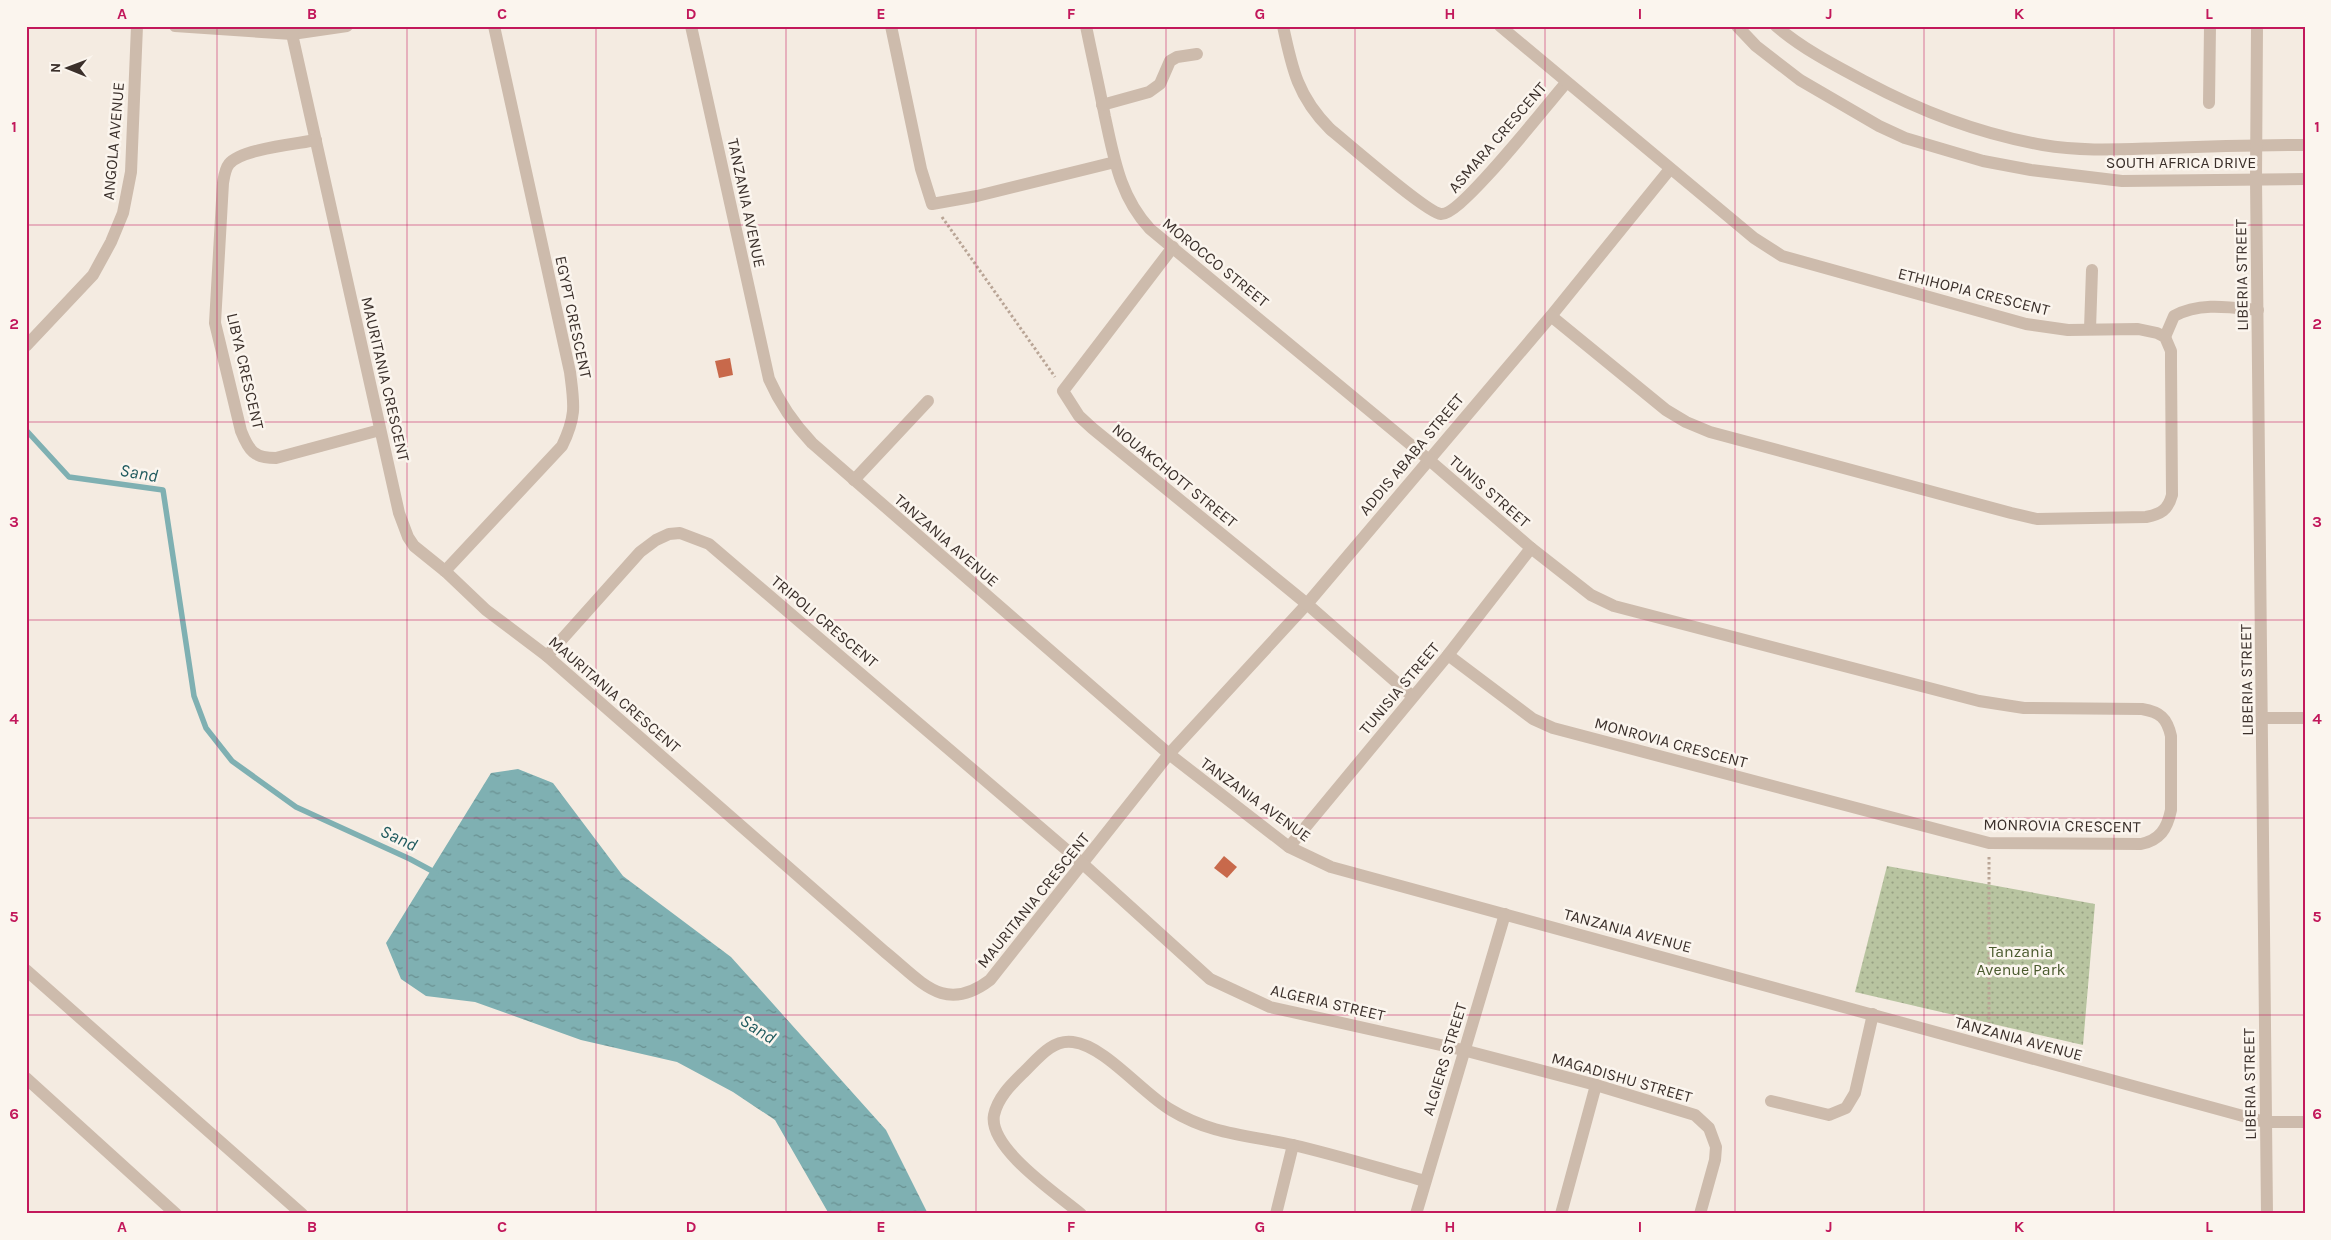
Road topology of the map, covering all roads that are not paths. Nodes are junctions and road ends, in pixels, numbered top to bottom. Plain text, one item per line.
1 (137, 26) edge
2 (175, 26) edge
3 (347, 26) edge
4 (494, 26) edge
5 (691, 26) edge
6 (891, 26) edge
7 (1086, 26) edge
8 (1283, 26) edge
9 (1500, 26) edge
10 (1737, 26) edge
11 (1776, 26) edge
12 (2210, 26) edge
13 (2257, 26) edge
14 (292, 30) edge
15 (1197, 54) dead end
16 (1566, 83) junction
17 (2209, 103) dead end
18 (1102, 105) junction
19 (316, 140) junction
20 (2258, 145) junction
21 (2305, 145) edge
22 (1115, 162) junction
23 (1670, 169) junction
24 (2256, 179) junction
25 (2305, 179) edge
26 (1173, 247) junction
27 (2092, 270) dead end
28 (2258, 310) junction
29 (1551, 316) junction
30 (2090, 329) junction
31 (2165, 337) junction
32 (30, 341) edge
33 (928, 401) dead end
34 (380, 430) junction
35 (1428, 459) junction
36 (854, 480) junction
37 (1531, 548) junction
38 (445, 571) junction
39 (1307, 604) junction
40 (1448, 655) junction
41 (547, 656) junction
42 (1412, 696) junction
43 (2262, 718) junction
44 (2305, 718) edge
45 (1169, 754) junction
46 (1289, 847) junction
47 (1083, 864) junction
48 (1505, 914) junction
49 (26, 970) edge
50 (1873, 1014) junction
51 (1463, 1050) junction
52 (26, 1078) edge
53 (1596, 1085) junction
54 (1771, 1101) dead end
55 (2265, 1122) junction
56 (2305, 1122) edge
57 (1293, 1145) junction
58 (1425, 1181) junction
59 (176, 1214) edge
60 (302, 1214) edge
61 (1081, 1214) edge
62 (1276, 1214) edge
63 (1416, 1214) edge
64 (1561, 1214) edge
65 (1700, 1214) edge
66 (2267, 1214) edge

1 - 32 street, ANGOLA AVENUE
2 - 14 street
3 - 14 street
4 - 38 street, EGYPT CRESCENT
5 - 36 street, TANZANIA AVENUE
6 - 22 street
7 - 18 street, MOROCCO STREET
8 - 16 street, ASMARA CRESCENT
9 - 16 street, ASMARA CRESCENT
10 - 24 street, SOUTH AFRICA DRIVE
11 - 20 street, SOUTH AFRICA DRIVE
12 - 17 street
13 - 20 street, LIBERIA STREET
14 - 19 street, MAURITANIA CRESCENT
15 - 18 street
16 - 23 street, ETHIHOPIA CRESCENT
18 - 22 street, MOROCCO STREET
19 - 34 street, MAURITANIA CRESCENT
19 - 34 street, LIBYA CRESCENT
20 - 21 street, SOUTH AFRICA DRIVE
20 - 24 street, LIBERIA STREET
22 - 26 street, MOROCCO STREET
23 - 29 street, ADDIS ABABA STREET
23 - 30 street, ETHIHOPIA CRESCENT
24 - 25 street, SOUTH AFRICA DRIVE
24 - 28 street, LIBERIA STREET
26 - 35 street, MOROCCO STREET
26 - 39 street, NOUAKCHOTT STREET
27 - 30 street
28 - 31 street
28 - 43 street, LIBERIA STREET
29 - 31 street
29 - 35 street, ADDIS ABABA STREET
30 - 31 street, ETHIHOPIA CRESCENT
33 - 36 street
34 - 38 street, MAURITANIA CRESCENT
35 - 37 street, TUNIS STREET
35 - 39 street, ADDIS ABABA STREET
36 - 45 street, TANZANIA AVENUE
37 - 40 street, TUNISIA STREET
37 - 40 street, MONROVIA CRESCENT
38 - 41 street, MAURITANIA CRESCENT
39 - 42 street, NOUAKCHOTT STREET
39 - 45 street, ADDIS ABABA STREET
40 - 42 street, TUNISIA STREET
41 - 47 street, TRIPOLI CRESCENT
41 - 47 street, MAURITANIA CRESCENT
42 - 46 street, TUNISIA STREET
43 - 44 street
43 - 55 street, LIBERIA STREET
45 - 46 street, TANZANIA AVENUE
45 - 47 street, MAURITANIA CRESCENT
46 - 48 street, TANZANIA AVENUE
47 - 51 street, ALGERIA STREET
48 - 50 street, TANZANIA AVENUE
48 - 51 street, ALGIERS STREET
49 - 60 street
50 - 54 street
50 - 55 street, TANZANIA AVENUE
51 - 53 street, MAGADISHU STREET
51 - 58 street, ALGIERS STREET
52 - 59 street
53 - 64 street
53 - 65 street, MAGADISHU STREET
55 - 56 street, TANZANIA AVENUE
55 - 66 street, LIBERIA STREET
57 - 58 street
57 - 61 street
57 - 62 street
58 - 63 street, ALGIERS STREET

